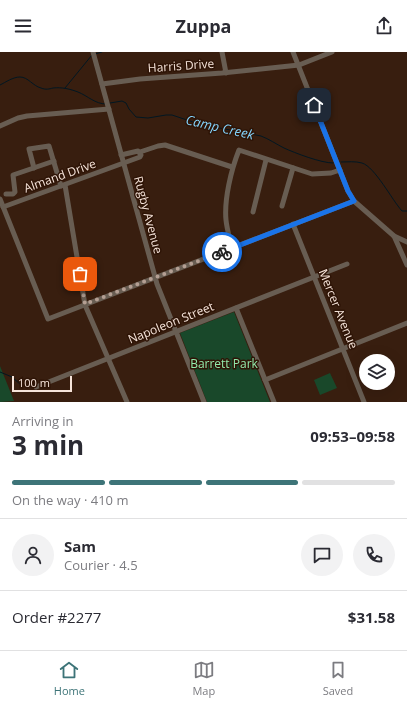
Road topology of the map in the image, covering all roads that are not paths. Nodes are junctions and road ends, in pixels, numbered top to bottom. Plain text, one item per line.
1 (93, 52) edge
2 (222, 52) edge
3 (294, 52) edge
4 (332, 52) edge
5 (299, 65) junction
6 (226, 73) junction
7 (102, 84) junction
8 (108, 109) junction
9 (0, 126) edge
10 (140, 152) junction
11 (121, 155) junction
12 (266, 160) junction
13 (54, 161) junction
14 (123, 163) junction
15 (232, 167) junction
16 (34, 168) junction
17 (293, 168) junction
18 (340, 170) junction
19 (63, 185) junction
20 (6, 194) dead end
21 (0, 199) edge
22 (354, 201) junction
23 (282, 206) dead end
24 (3, 207) junction
25 (253, 212) dead end
26 (293, 224) junction
27 (394, 236) junction
28 (407, 242) edge
29 (232, 248) junction
30 (347, 264) dead end
31 (407, 265) edge
32 (314, 277) junction
33 (155, 278) junction
34 (85, 304) junction
35 (236, 308) junction
36 (407, 323) edge
37 (176, 332) junction
38 (343, 349) junction
39 (108, 358) junction
40 (265, 380) junction
41 (36, 387) dead end
42 (126, 402) edge
43 (204, 402) edge
44 (274, 402) edge
45 (364, 402) edge

1 - 7 street, Rugby Avenue
2 - 6 street
3 - 5 street
4 - 5 street, Harris Drive
5 - 6 street, Harris Drive
5 - 18 street
6 - 7 street, Harris Drive
7 - 8 street, Rugby Avenue
8 - 9 street
8 - 11 street, Rugby Avenue
10 - 11 street
10 - 14 street, Almand Drive
10 - 15 street
11 - 14 street, Rugby Avenue
12 - 15 street
12 - 17 street
12 - 25 street
13 - 16 street
13 - 16 street
13 - 19 street
14 - 19 street, Almand Drive
14 - 33 street, Rugby Avenue
15 - 29 street
16 - 20 street
17 - 18 street
17 - 23 street
18 - 22 street
19 - 24 street, Almand Drive
19 - 34 street
21 - 24 street
22 - 26 street
22 - 27 street
24 - 34 street
26 - 29 street
26 - 32 street, Mercer Avenue
27 - 28 street
27 - 31 street
29 - 33 street
30 - 32 street, Napoleon Street
32 - 35 street, Napoleon Street
32 - 38 street, Mercer Avenue
33 - 34 street
33 - 37 street, Rugby Avenue
34 - 39 street
35 - 37 street, Napoleon Street
35 - 40 street
36 - 38 street
37 - 39 street, Napoleon Street
37 - 43 street, Rugby Avenue
38 - 40 street
38 - 45 street, Mercer Avenue
39 - 41 street, Napoleon Street
39 - 42 street
40 - 44 street

